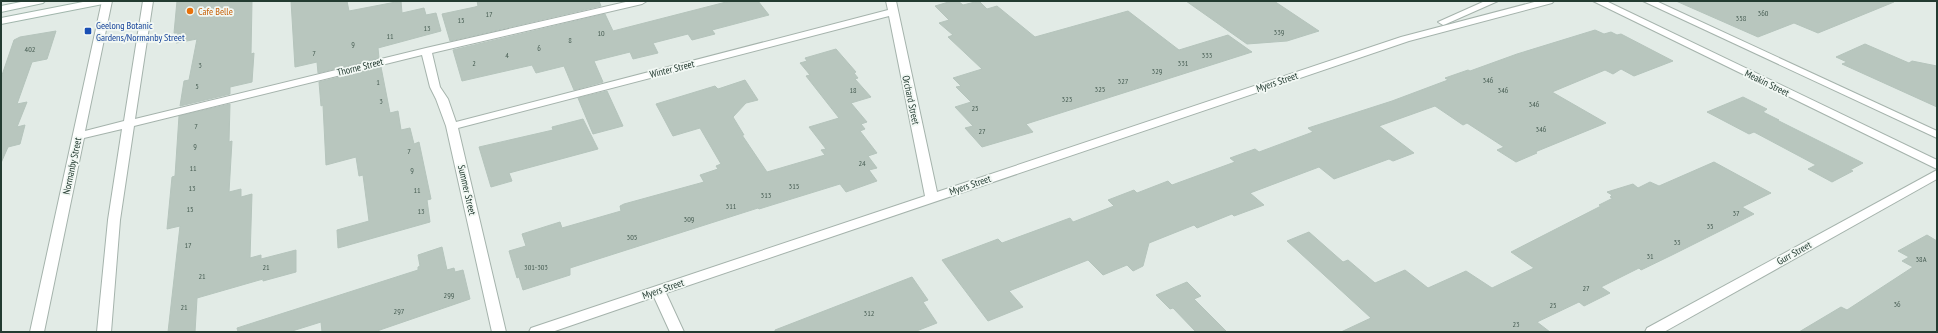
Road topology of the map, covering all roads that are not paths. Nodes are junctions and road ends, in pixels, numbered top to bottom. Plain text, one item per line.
1 (40, 1) edge
2 (103, 1) edge
3 (107, 1) edge
4 (148, 1) edge
5 (642, 1) edge
6 (1493, 1) edge
7 (1549, 1) edge
8 (1598, 1) edge
9 (1648, 1) edge
10 (892, 6) edge
11 (1, 8) edge
12 (1, 21) edge
13 (1405, 39) junction
14 (426, 51) junction
15 (129, 124) junction
16 (452, 126) junction
17 (1937, 135) edge
18 (78, 136) junction
19 (1937, 164) edge
20 (1937, 174) edge
21 (932, 198) junction
22 (658, 291) junction
23 (37, 332) edge
24 (104, 332) edge
25 (499, 332) edge
26 (536, 332) edge
27 (677, 332) edge
28 (1652, 332) edge

1 - 11 street
2 - 12 street
3 - 18 street, Normanby Street
4 - 15 street
5 - 14 street, Thorne Street
6 - 13 street, Myers Street
7 - 13 street, Myers Street
8 - 19 street, Meakin Street
9 - 17 street
10 - 16 street, Winter Street
10 - 21 street, Orchard Street
13 - 21 street, Myers Street
14 - 15 street, Thorne Street
14 - 16 street, Summer Street
15 - 18 street, Thorne Street
15 - 24 street
16 - 25 street, Summer Street
18 - 23 street, Normanby Street
20 - 28 street, Gurr Street
21 - 22 street, Myers Street
22 - 26 street, Myers Street
22 - 27 street

